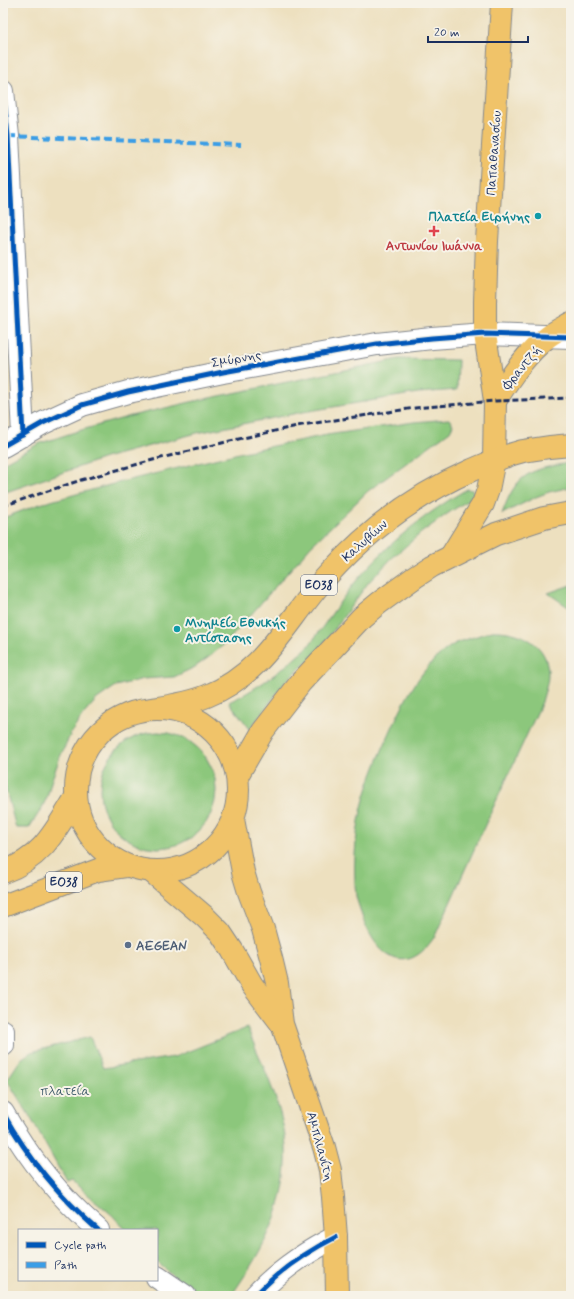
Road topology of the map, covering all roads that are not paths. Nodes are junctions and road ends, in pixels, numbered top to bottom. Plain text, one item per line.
1 (502, 3) edge
2 (3, 90) edge
3 (571, 323) edge
4 (485, 334) junction
5 (550, 336) junction
6 (571, 337) edge
7 (495, 401) junction
8 (23, 435) junction
9 (571, 445) edge
10 (3, 446) edge
11 (494, 460) junction
12 (571, 513) edge
13 (451, 556) junction
14 (152, 709) junction
15 (237, 776) junction
16 (76, 797) junction
17 (233, 819) junction
18 (126, 866) junction
19 (151, 871) junction
20 (3, 872) edge
21 (3, 906) edge
22 (282, 1024) junction
23 (3, 1031) edge
24 (3, 1045) edge
25 (3, 1113) edge
26 (97, 1229) edge
27 (336, 1237) junction
28 (158, 1278) edge
29 (185, 1296) edge
30 (255, 1296) edge
31 (336, 1296) edge

1 - 4 main road, Παπαθανασίου
2 - 8 street
3 - 5 main road, Φραντζή
4 - 5 street, Σμύρνης
4 - 7 main road, Παπαθανασίου
4 - 8 street, Σμύρνης
5 - 6 street, Σμύρνης
5 - 7 main road, Φραντζή
7 - 11 main road, Παπαθανασίου
8 - 10 street, Σμύρνης
9 - 11 main road, Καλυβίων / ΕΟ38
11 - 13 main road, Παπαθανασίου
11 - 14 main road, Καλυβίων / ΕΟ38
12 - 13 main road, ΕΟ38
13 - 15 main road, ΕΟ38
14 - 15 main road, ΕΟ38
14 - 16 main road, ΕΟ38
15 - 17 main road, ΕΟ38
16 - 18 main road, ΕΟ38
16 - 20 main road, ΕΟ38
17 - 19 main road, ΕΟ38
17 - 22 main road, Αμπλιανίτη
18 - 19 main road, ΕΟ38
18 - 21 main road, ΕΟ38
19 - 22 main road, Αμπλιανίτη
22 - 27 main road, Αμπλιανίτη
23 - 24 street
25 - 26 street
27 - 30 street
27 - 31 main road, Αμπλιανίτη
28 - 29 street

